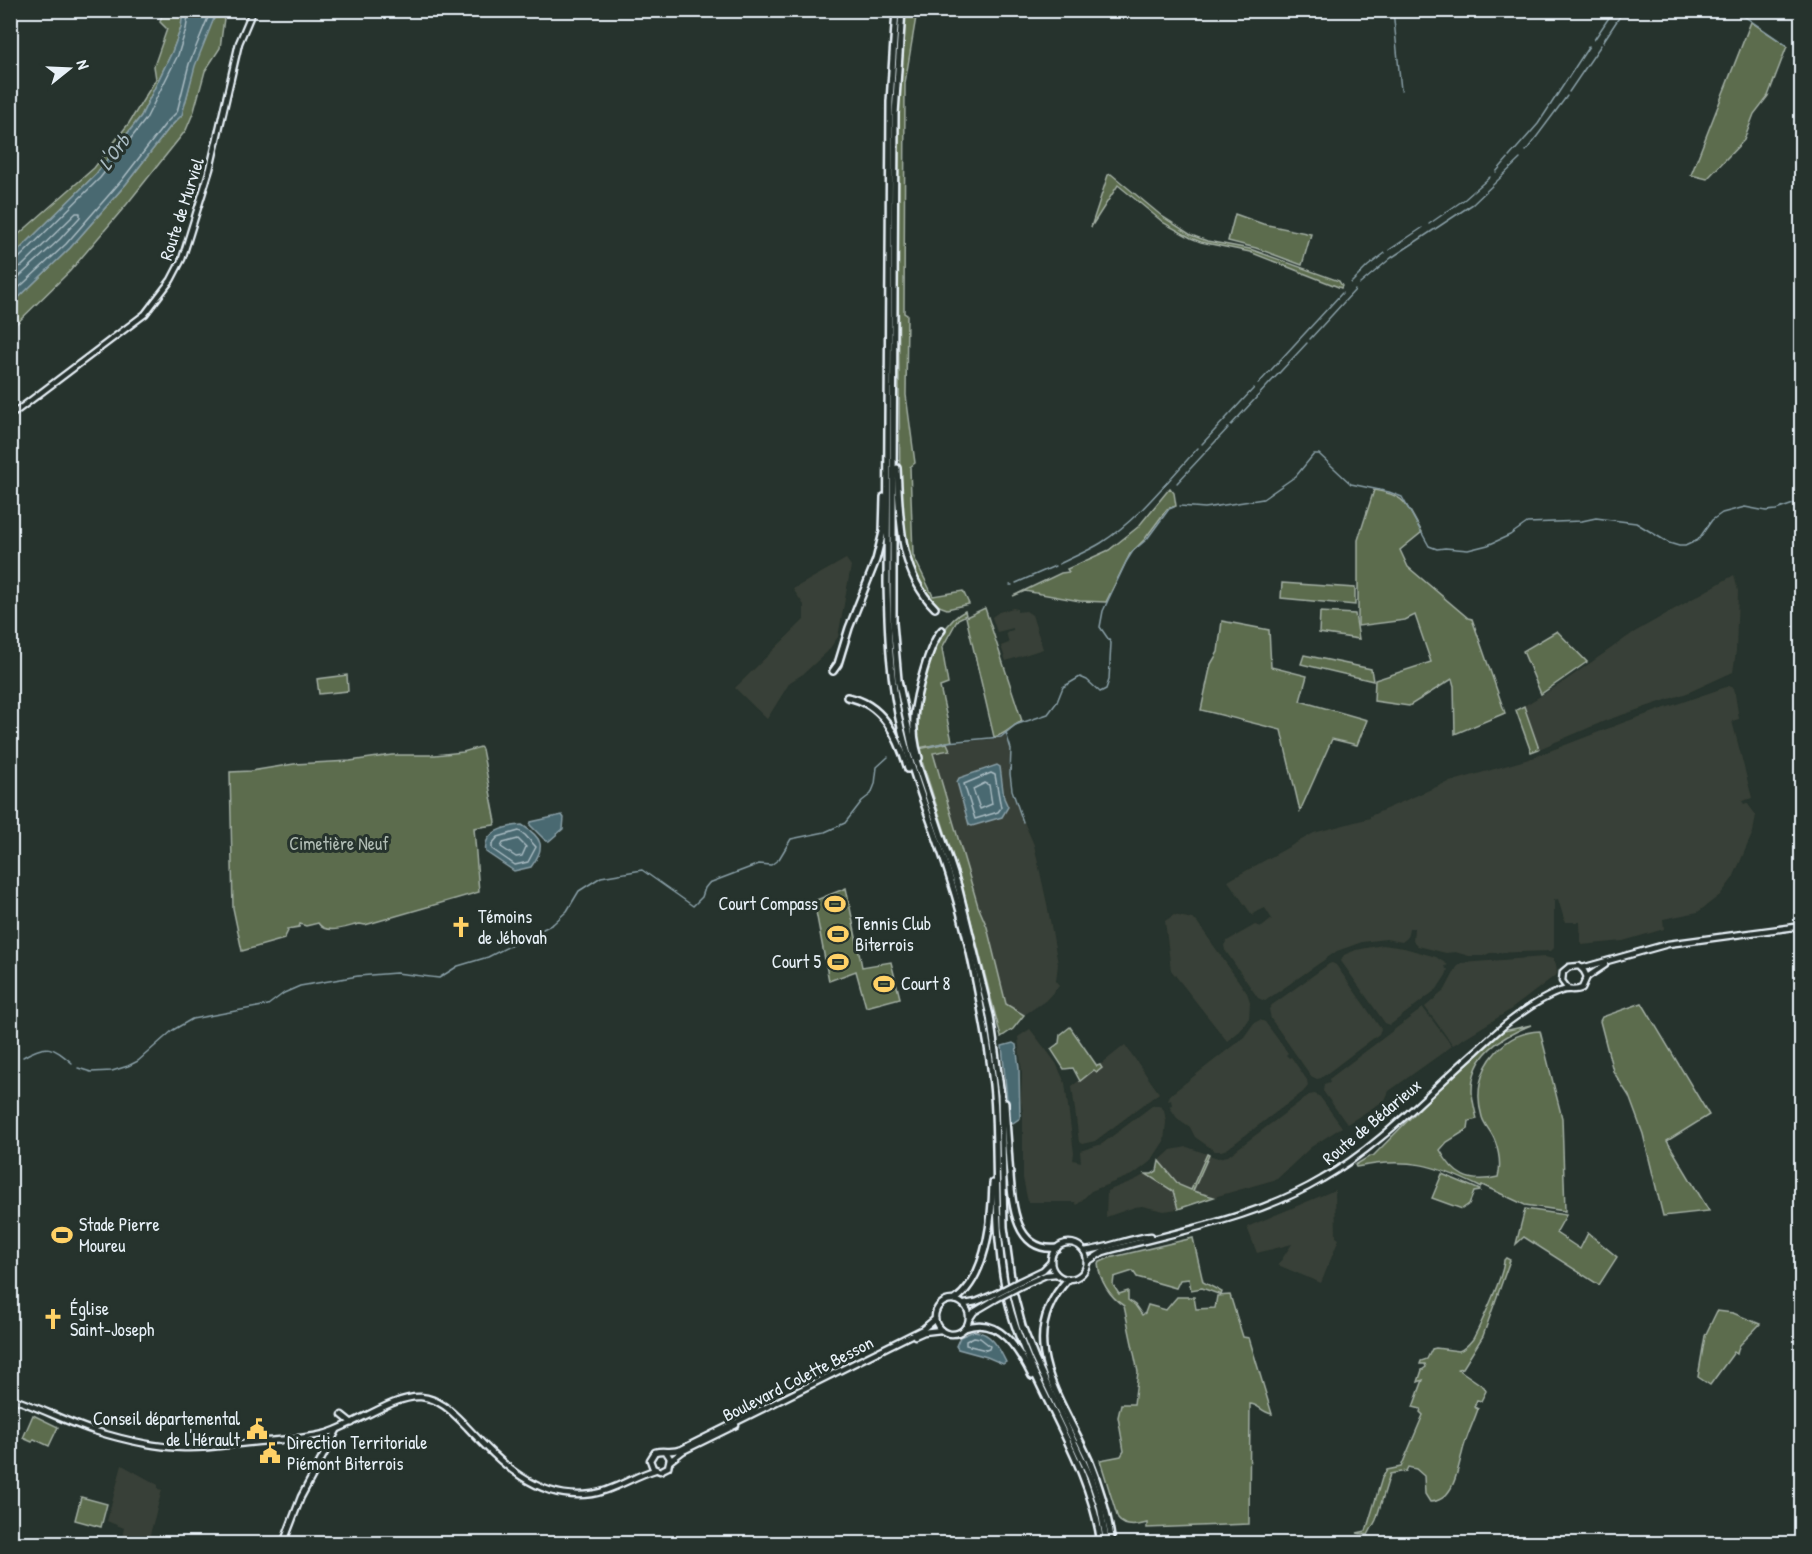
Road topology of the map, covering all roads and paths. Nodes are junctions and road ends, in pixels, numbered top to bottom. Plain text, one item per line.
1 (253, 10) edge
2 (896, 10) edge
3 (902, 10) edge
4 (10, 416) edge
5 (894, 437) junction
6 (888, 451) junction
7 (935, 608) dead end
8 (942, 630) dead end
9 (891, 640) junction
10 (893, 658) junction
11 (833, 671) dead end
12 (847, 697) dead end
13 (927, 795) junction
14 (930, 820) junction
15 (1802, 926) edge
16 (1613, 960) junction
17 (1582, 968) junction
18 (1587, 977) junction
19 (1562, 981) junction
20 (1568, 989) junction
21 (1542, 1000) junction
22 (997, 1053) junction
23 (996, 1149) junction
24 (1163, 1236) junction
25 (1057, 1248) junction
26 (1083, 1251) junction
27 (1051, 1262) junction
28 (1087, 1262) junction
29 (1056, 1274) junction
30 (1068, 1279) junction
31 (1021, 1284) junction
32 (996, 1296) junction
33 (955, 1300) junction
34 (965, 1304) junction
35 (970, 1317) junction
36 (935, 1319) junction
37 (965, 1328) junction
38 (941, 1330) junction
39 (13, 1398) edge
40 (342, 1415) dead end
41 (352, 1423) junction
42 (337, 1430) junction
43 (324, 1434) junction
44 (334, 1436) junction
45 (327, 1448) junction
46 (666, 1452) junction
47 (670, 1461) junction
48 (650, 1463) junction
49 (655, 1470) junction
50 (636, 1476) junction
51 (1084, 1476) junction
52 (283, 1544) edge
53 (1101, 1544) edge
54 (1107, 1544) edge
55 (1112, 1544) edge

1 - 4 main road, Route de Murviel
2 - 6 highway
3 - 5 highway
5 - 7 highway
5 - 9 highway
6 - 9 highway
6 - 11 highway
8 - 13 highway
9 - 10 highway
10 - 13 highway
10 - 14 highway
12 - 14 highway
13 - 22 highway
14 - 23 highway
15 - 16 main road
16 - 17 main road
16 - 18 main road
17 - 18 main road
17 - 19 main road
18 - 20 main road
19 - 20 main road
19 - 21 main road, Route de Bédarieux
20 - 21 main road, Route de Bédarieux
21 - 24 main road, Route de Bédarieux
22 - 25 highway
22 - 54 highway
23 - 33 highway
23 - 51 highway
24 - 26 main road, Route de Bédarieux
24 - 28 main road, Route de Bédarieux
25 - 26 main road
25 - 27 main road
26 - 28 main road
27 - 29 main road
27 - 31 main road
28 - 30 main road
29 - 30 main road
29 - 31 main road
30 - 55 highway
31 - 32 main road, bridge
32 - 34 main road
32 - 35 main road
33 - 34 main road
33 - 36 main road
34 - 35 main road
35 - 37 main road
36 - 38 main road
36 - 46 main road, Boulevard Colette Besson
37 - 38 main road
37 - 51 highway
38 - 47 main road, Boulevard Colette Besson
39 - 43 main road
40 - 41 main road
41 - 42 main road
41 - 50 main road
42 - 43 main road
42 - 44 main road
43 - 44 main road
43 - 45 main road
44 - 45 main road
45 - 52 main road
46 - 47 main road
46 - 48 main road
47 - 49 main road
48 - 49 main road
48 - 50 main road
49 - 50 main road
51 - 53 highway

